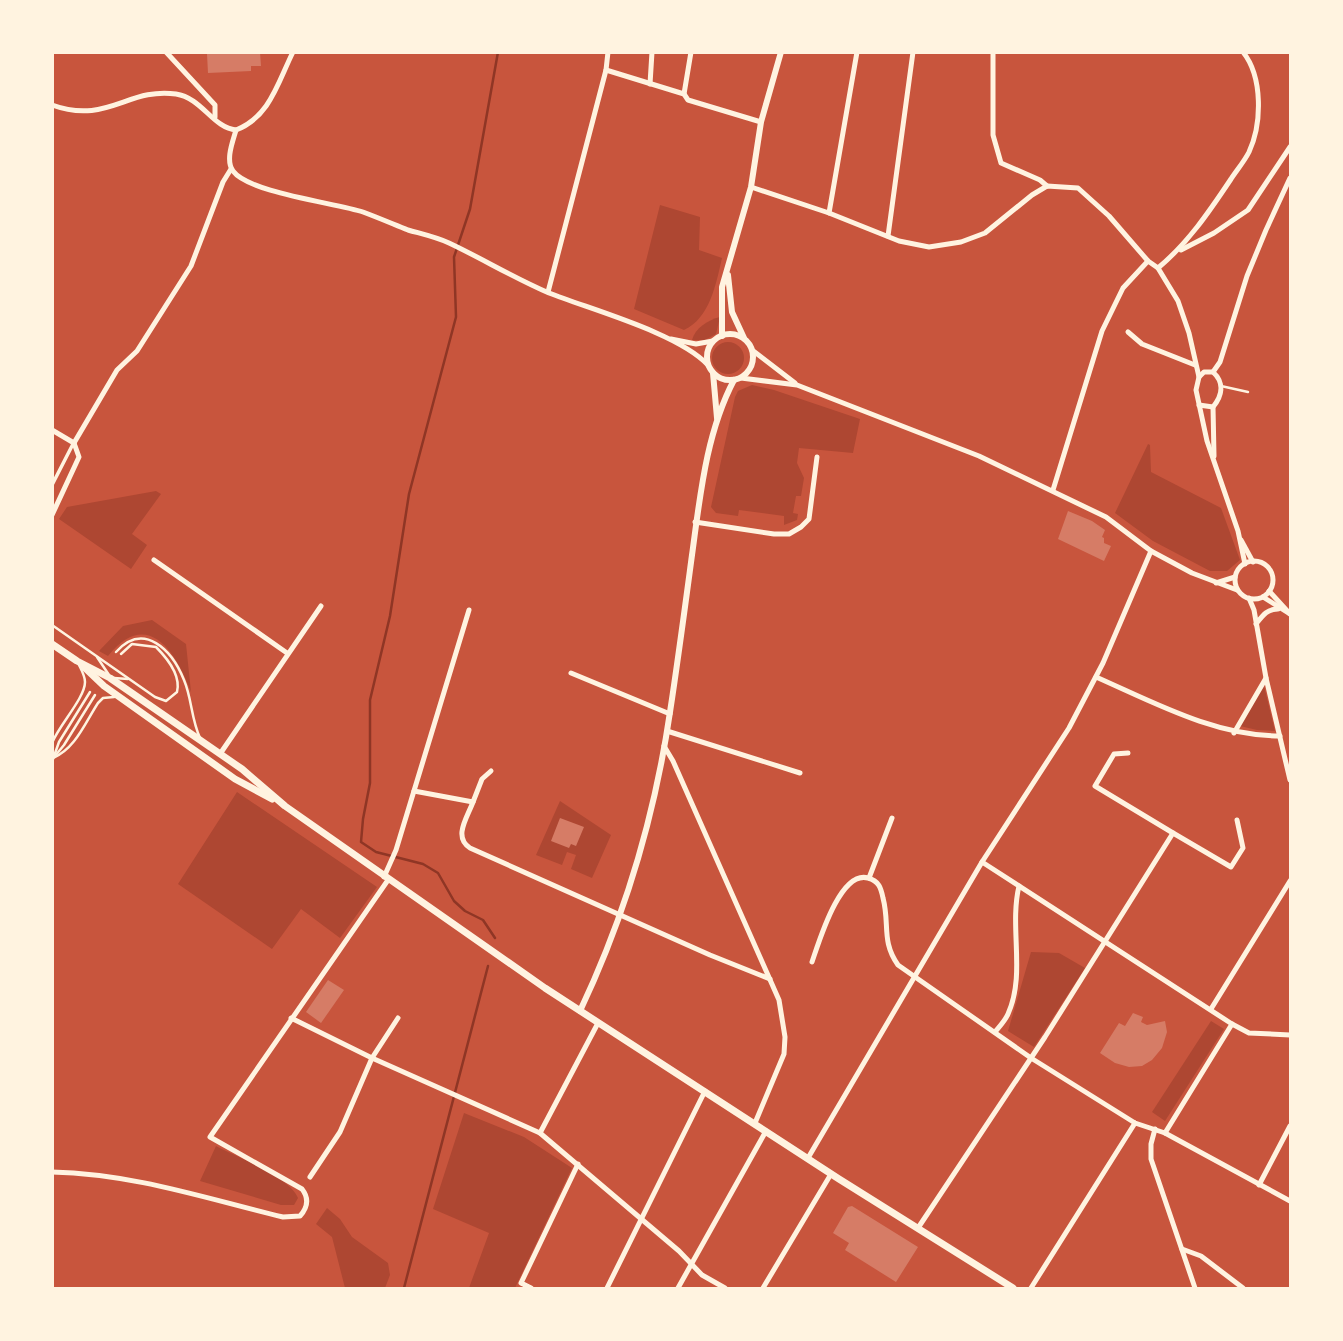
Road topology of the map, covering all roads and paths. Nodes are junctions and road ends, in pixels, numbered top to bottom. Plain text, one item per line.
1 (166, 52) edge
2 (293, 52) edge
3 (608, 52) edge
4 (652, 52) edge
5 (691, 52) edge
6 (781, 52) edge
7 (857, 52) edge
8 (912, 52) edge
9 (993, 52) edge
10 (1247, 54) edge
11 (607, 70) junction
12 (650, 83) junction
13 (684, 94) junction
14 (52, 106) edge
15 (215, 117) junction
16 (761, 122) junction
17 (236, 130) junction
18 (1290, 147) edge
19 (231, 169) junction
20 (1290, 178) edge
21 (1047, 186) junction
22 (751, 187) junction
23 (830, 213) junction
24 (888, 236) junction
25 (1174, 254) junction
26 (1148, 261) junction
27 (728, 266) junction
28 (1158, 268) junction
29 (548, 292) junction
30 (1128, 332) dead end
31 (722, 336) junction
32 (668, 338) junction
33 (745, 340) junction
34 (713, 341) junction
35 (752, 350) junction
36 (708, 365) junction
37 (1195, 365) junction
38 (1213, 372) junction
39 (713, 373) junction
40 (1199, 377) junction
41 (738, 379) junction
42 (797, 385) junction
43 (1221, 386) junction
44 (1248, 393) dead end
45 (1199, 405) junction
46 (1213, 407) junction
47 (717, 423) junction
48 (52, 430) edge
49 (74, 443) junction
50 (817, 457) dead end
51 (1215, 463) junction
52 (52, 485) edge
53 (1053, 490) junction
54 (52, 515) edge
55 (695, 522) junction
56 (1241, 540) junction
57 (1151, 551) junction
58 (153, 560) dead end
59 (1253, 562) junction
60 (1245, 564) junction
61 (1236, 577) junction
62 (1216, 583) junction
63 (1237, 590) junction
64 (1269, 591) junction
65 (1249, 598) junction
66 (1261, 598) junction
67 (321, 606) dead end
68 (1280, 609) junction
69 (469, 611) dead end
70 (1254, 611) junction
71 (1290, 614) edge
72 (1256, 624) junction
73 (52, 625) edge
74 (52, 644) edge
75 (116, 652) dead end
76 (94, 653) junction
77 (287, 653) junction
78 (121, 654) dead end
79 (77, 661) junction
80 (571, 673) dead end
81 (1096, 677) junction
82 (110, 678) junction
83 (1266, 678) junction
84 (131, 680) junction
85 (90, 692) dead end
86 (95, 695) dead end
87 (120, 697) junction
88 (670, 714) junction
89 (667, 731) junction
90 (1234, 733) junction
91 (1280, 736) junction
92 (52, 743) edge
93 (204, 743) junction
94 (664, 746) junction
95 (52, 751) edge
96 (1128, 753) dead end
97 (220, 754) junction
98 (53, 759) edge
99 (491, 771) dead end
100 (800, 773) dead end
101 (1290, 780) edge
102 (414, 791) junction
103 (473, 802) junction
104 (285, 806) junction
105 (891, 817) dead end
106 (1237, 820) dead end
107 (1173, 833) junction
108 (982, 862) junction
109 (386, 878) junction
110 (869, 878) junction
111 (1290, 881) edge
112 (1019, 886) junction
113 (618, 913) junction
114 (1105, 942) junction
115 (812, 962) dead end
116 (915, 977) junction
117 (770, 979) junction
118 (1211, 1009) junction
119 (580, 1011) junction
120 (291, 1018) junction
121 (398, 1018) dead end
122 (598, 1023) junction
123 (1232, 1024) junction
124 (995, 1032) junction
125 (1290, 1035) edge
126 (372, 1058) junction
127 (1031, 1058) junction
128 (705, 1091) junction
129 (755, 1123) junction
130 (1135, 1123) junction
131 (1290, 1126) edge
132 (1155, 1129) junction
133 (766, 1130) junction
134 (540, 1133) junction
135 (1165, 1133) junction
136 (808, 1158) junction
137 (578, 1164) junction
138 (52, 1172) edge
139 (831, 1174) junction
140 (310, 1177) dead end
141 (1259, 1185) junction
142 (1290, 1201) edge
143 (641, 1218) junction
144 (918, 1228) junction
145 (1182, 1249) junction
146 (692, 1263) junction
147 (531, 1289) edge
148 (607, 1289) edge
149 (678, 1289) edge
150 (725, 1289) edge
151 (763, 1289) edge
152 (1013, 1289) edge
153 (1031, 1289) edge
154 (1195, 1289) edge
155 (1243, 1289) edge

1 - 15 street
2 - 17 street
3 - 11 street
4 - 12 street
5 - 13 street
6 - 16 street
7 - 23 street
8 - 24 street
9 - 21 street
10 - 25 street
11 - 12 street
11 - 29 street
12 - 13 street
13 - 16 street
14 - 15 street
15 - 17 street
16 - 22 street
17 - 19 street
18 - 25 street
19 - 29 street
19 - 49 street
20 - 38 street
21 - 24 street
21 - 26 street
22 - 23 street
22 - 27 street
23 - 24 street
25 - 28 street
26 - 28 street
26 - 53 street
27 - 31 street
27 - 33 street
28 - 37 street
29 - 32 street
30 - 37 street
31 - 33 street
31 - 34 street
32 - 34 street
32 - 36 street
33 - 35 street
34 - 36 street
35 - 41 street
35 - 42 street
36 - 39 street
37 - 40 street
38 - 40 street
38 - 43 street
39 - 41 street
39 - 47 street
40 - 45 street
41 - 42 street
41 - 47 street
42 - 53 street
43 - 44 lane
43 - 46 street
45 - 46 street
45 - 51 street
46 - 51 street
47 - 55 street
48 - 49 street
49 - 52 street
49 - 54 street
50 - 55 street
51 - 56 street
53 - 57 street
55 - 88 street
56 - 59 street
56 - 60 street
57 - 62 street
57 - 81 street
58 - 77 street
59 - 60 street
59 - 64 street
60 - 61 street
61 - 62 street
61 - 63 street
62 - 63 street
63 - 65 street
64 - 66 street
64 - 71 street
65 - 66 street
65 - 70 street
66 - 68 street
66 - 70 street
67 - 77 street
68 - 71 street
68 - 72 street
69 - 102 street
70 - 72 street
72 - 83 street
73 - 76 lane
74 - 79 main road
75 - 93 lane
76 - 82 lane
76 - 84 lane
77 - 97 street
78 - 84 lane
79 - 82 main road
79 - 87 main road
79 - 92 lane
80 - 88 street
81 - 90 street
81 - 108 street
82 - 84 lane
82 - 93 main road
83 - 90 street
83 - 91 street
85 - 98 lane
86 - 98 lane
87 - 98 lane
87 - 104 main road
88 - 89 street
89 - 94 street
89 - 100 street
90 - 91 street
91 - 101 street
93 - 97 main road
94 - 113 street
94 - 117 street
95 - 98 lane
96 - 107 street
97 - 104 main road
99 - 103 street
102 - 103 street
102 - 109 street
103 - 113 street
104 - 109 main road
105 - 110 street
106 - 107 street
107 - 114 street
108 - 112 street
108 - 116 street
109 - 119 main road
109 - 120 street
110 - 115 street
110 - 116 street
111 - 118 street
112 - 114 street
112 - 124 street
113 - 117 street
113 - 119 street
114 - 118 street
114 - 127 street
116 - 124 street
116 - 136 street
117 - 129 street
118 - 123 street
119 - 122 main road
120 - 126 street
120 - 138 street
121 - 126 street
122 - 128 main road
122 - 134 street
123 - 125 street
123 - 135 street
124 - 127 street
126 - 134 street
126 - 140 street
127 - 130 street
127 - 144 street
128 - 129 main road
128 - 143 street
129 - 133 main road
130 - 132 street
130 - 153 street
131 - 141 street
132 - 135 street
132 - 145 street
133 - 136 main road
133 - 146 street
134 - 137 street
135 - 141 street
136 - 139 main road
137 - 143 street
137 - 147 street
139 - 144 main road
139 - 151 street
141 - 142 street
143 - 146 street
143 - 148 street
144 - 152 main road
145 - 154 street
145 - 155 street
146 - 149 street
146 - 150 street

